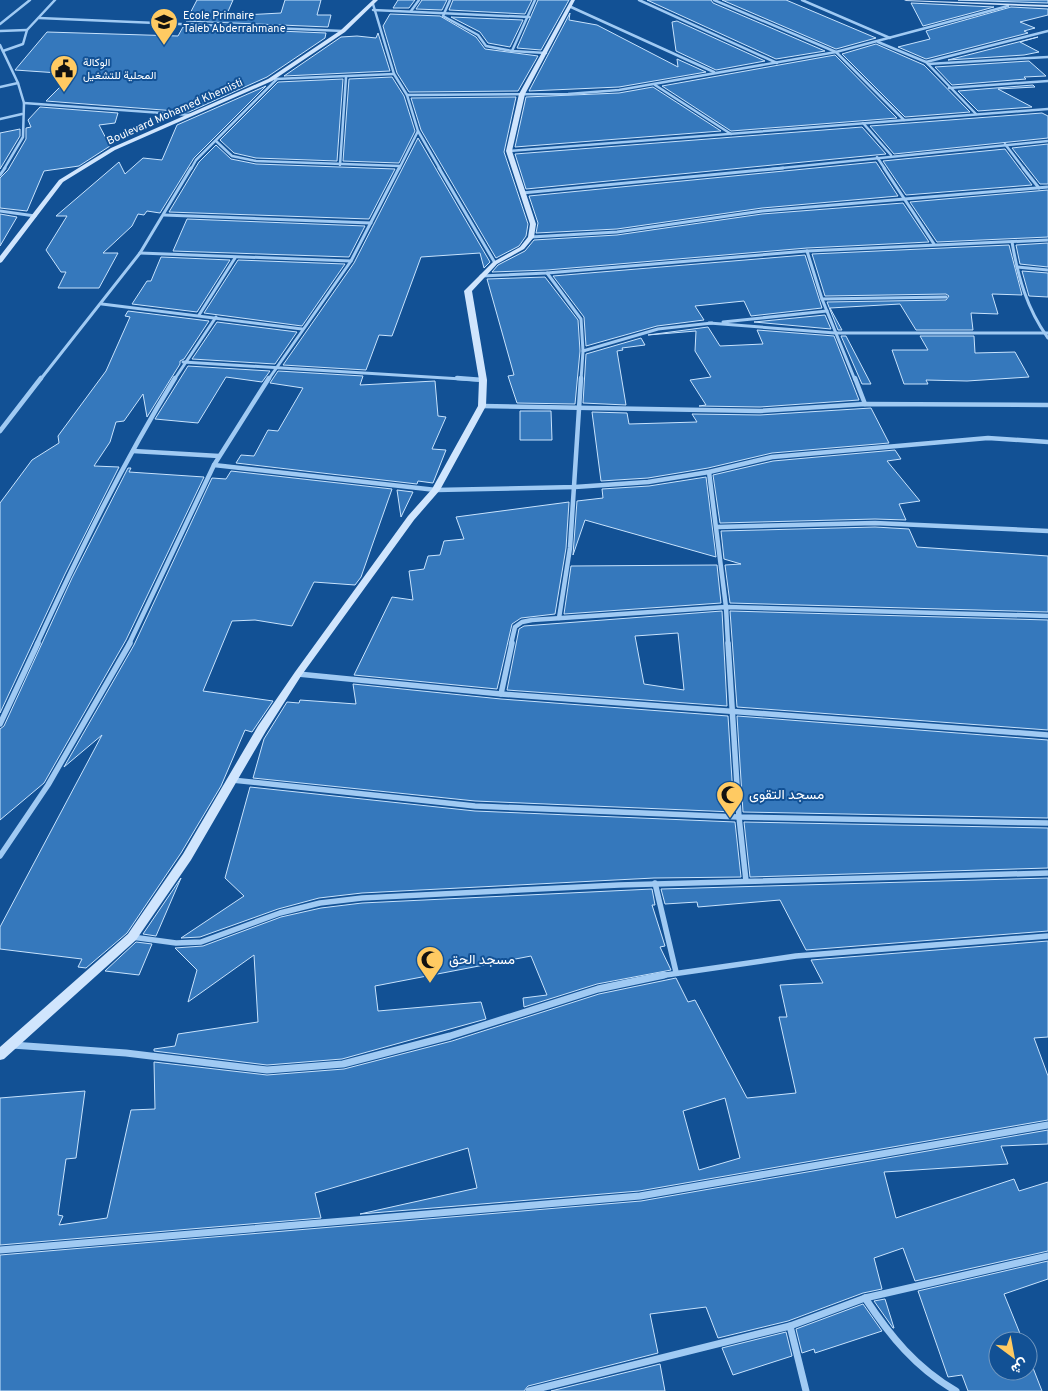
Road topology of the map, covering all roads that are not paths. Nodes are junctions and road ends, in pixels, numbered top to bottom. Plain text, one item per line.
1 (30, 0) edge
2 (56, 0) edge
3 (418, 0) edge
4 (450, 0) edge
5 (535, 0) edge
6 (639, 0) edge
7 (714, 0) edge
8 (802, 0) edge
9 (906, 0) edge
10 (967, 2) edge
11 (572, 3) edge
12 (374, 5) edge
13 (1008, 6) junction
14 (1048, 6) edge
15 (411, 12) junction
16 (443, 13) junction
17 (529, 17) junction
18 (39, 18) junction
19 (0, 24) edge
20 (28, 30) junction
21 (0, 31) edge
22 (343, 31) junction
23 (1048, 31) edge
24 (890, 38) junction
25 (878, 42) junction
26 (0, 45) edge
27 (3, 51) junction
28 (512, 51) junction
29 (836, 52) junction
30 (546, 53) junction
31 (1048, 57) edge
32 (927, 63) junction
33 (779, 64) junction
34 (714, 72) junction
35 (394, 74) junction
36 (346, 77) junction
37 (277, 78) junction
38 (270, 80) junction
39 (1048, 81) edge
40 (18, 82) junction
41 (655, 84) junction
42 (0, 86) edge
43 (949, 88) junction
44 (522, 94) junction
45 (406, 95) junction
46 (24, 103) junction
47 (1048, 109) edge
48 (22, 114) junction
49 (976, 114) junction
50 (190, 115) junction
51 (0, 119) edge
52 (904, 120) junction
53 (863, 123) junction
54 (418, 131) junction
55 (731, 134) junction
56 (216, 141) junction
57 (1048, 141) edge
58 (1005, 144) junction
59 (509, 151) junction
60 (892, 155) junction
61 (877, 156) junction
62 (340, 165) junction
63 (400, 166) junction
64 (0, 176) edge
65 (1048, 187) edge
66 (1039, 188) junction
67 (522, 193) junction
68 (906, 199) junction
69 (0, 211) edge
70 (164, 215) junction
71 (35, 216) junction
72 (371, 222) junction
73 (531, 238) junction
74 (1048, 240) edge
75 (1012, 242) junction
76 (934, 244) junction
77 (807, 251) junction
78 (140, 253) junction
79 (1, 258) edge
80 (235, 258) junction
81 (351, 261) junction
82 (495, 263) junction
83 (1016, 268) junction
84 (1048, 270) edge
85 (547, 273) junction
86 (481, 276) junction
87 (946, 297) dead end
88 (822, 299) junction
89 (102, 304) junction
90 (826, 311) junction
91 (199, 315) junction
92 (216, 316) junction
93 (709, 323) junction
94 (302, 328) junction
95 (836, 333) junction
96 (1046, 333) edge
97 (1048, 338) edge
98 (583, 351) junction
99 (183, 362) junction
100 (275, 369) junction
101 (483, 380) junction
102 (865, 404) junction
103 (482, 406) junction
104 (1048, 406) edge
105 (578, 408) junction
106 (0, 431) edge
107 (1048, 442) edge
108 (133, 451) junction
109 (219, 456) junction
110 (214, 465) junction
111 (709, 472) junction
112 (575, 487) junction
113 (436, 490) junction
114 (717, 527) junction
115 (1048, 531) edge
116 (726, 607) junction
117 (1048, 616) edge
118 (559, 618) junction
119 (298, 674) junction
120 (501, 694) junction
121 (732, 711) junction
122 (0, 724) edge
123 (1048, 735) edge
124 (231, 780) junction
125 (739, 817) junction
126 (1048, 823) edge
127 (0, 856) edge
128 (1048, 873) edge
129 (746, 881) junction
130 (655, 883) junction
131 (1048, 936) edge
132 (132, 937) junction
133 (676, 972) junction
134 (10, 1045) junction
135 (0, 1055) edge
136 (1048, 1125) edge
137 (0, 1250) edge
138 (1048, 1256) edge
139 (865, 1298) junction
140 (790, 1326) junction
141 (529, 1391) edge
142 (806, 1391) edge
143 (956, 1391) edge

1 - 19 street
2 - 18 street
3 - 15 street
4 - 16 street
5 - 17 street
6 - 33 street
7 - 29 street
8 - 24 street
9 - 10 street
10 - 13 street
11 - 30 street
11 - 34 street
12 - 15 street
12 - 22 street, Boulevard Mohamed Khemisti
12 - 35 street
13 - 14 street
13 - 24 street
15 - 16 street
16 - 17 street
16 - 28 street
17 - 28 street
18 - 20 street
18 - 22 street
20 - 21 street
20 - 27 street
22 - 38 street, Boulevard Mohamed Khemisti
23 - 32 street
24 - 25 street
25 - 29 street
25 - 32 street
26 - 27 street
27 - 40 street
28 - 30 street
29 - 33 street
29 - 52 street
30 - 44 street
31 - 32 street
32 - 43 street
33 - 34 street
34 - 41 street
35 - 36 street
35 - 45 street
36 - 37 street
36 - 62 street
37 - 38 street
37 - 56 street
38 - 50 street, Boulevard Mohamed Khemisti
39 - 43 street
40 - 42 street
40 - 46 street
41 - 44 street
41 - 55 street
43 - 49 street
44 - 45 street
44 - 59 street
45 - 54 street
46 - 48 street
46 - 50 street
47 - 49 street
48 - 51 street
48 - 64 street
49 - 52 street
50 - 71 street, Boulevard Mohamed Khemisti
52 - 53 street
53 - 55 street
53 - 60 street
54 - 63 street
54 - 82 street
55 - 59 street
56 - 62 street
56 - 70 street
57 - 58 street
58 - 60 street
58 - 66 street
59 - 67 street
60 - 61 street
61 - 67 street
61 - 68 street
62 - 63 street
63 - 72 street
65 - 66 street
66 - 68 street
67 - 73 street
68 - 73 street
68 - 76 street
69 - 71 street
70 - 72 street
70 - 78 street
71 - 79 street, Boulevard Mohamed Khemisti
72 - 81 street
73 - 82 street
74 - 75 street
75 - 76 street
75 - 83 street
76 - 77 street
77 - 85 street
77 - 88 street
78 - 80 street
78 - 89 street
80 - 81 street
80 - 91 street
81 - 94 street
82 - 86 street
83 - 84 street
83 - 96 street
85 - 86 street
85 - 98 street
86 - 101 street
87 - 88 street
88 - 90 street
89 - 91 street
89 - 106 street
90 - 93 street
90 - 95 street
91 - 92 street
92 - 94 street
92 - 99 street
93 - 95 street
93 - 98 street
94 - 100 street
95 - 96 street
95 - 102 street
96 - 97 street
98 - 105 street
99 - 100 street
99 - 108 street
100 - 101 street
100 - 109 street
101 - 103 street
102 - 104 street
102 - 105 street
103 - 105 street
103 - 113 street
105 - 112 street
107 - 111 street
108 - 109 street
108 - 122 street
109 - 110 street
110 - 113 street
110 - 127 street
111 - 112 street
111 - 114 street
112 - 113 street
112 - 118 street
113 - 119 street
114 - 115 street
114 - 116 street
116 - 117 street
116 - 118 street
116 - 121 street
118 - 120 street
119 - 120 street
119 - 124 street
120 - 121 street
121 - 123 street
121 - 125 street
124 - 125 street
124 - 132 street
125 - 126 street
125 - 129 street
128 - 129 street
129 - 130 street
130 - 132 street
130 - 133 street
131 - 133 street
132 - 134 street
133 - 134 street
134 - 135 street
136 - 137 street
138 - 139 street
139 - 140 street
139 - 143 street
140 - 141 street
140 - 142 street

